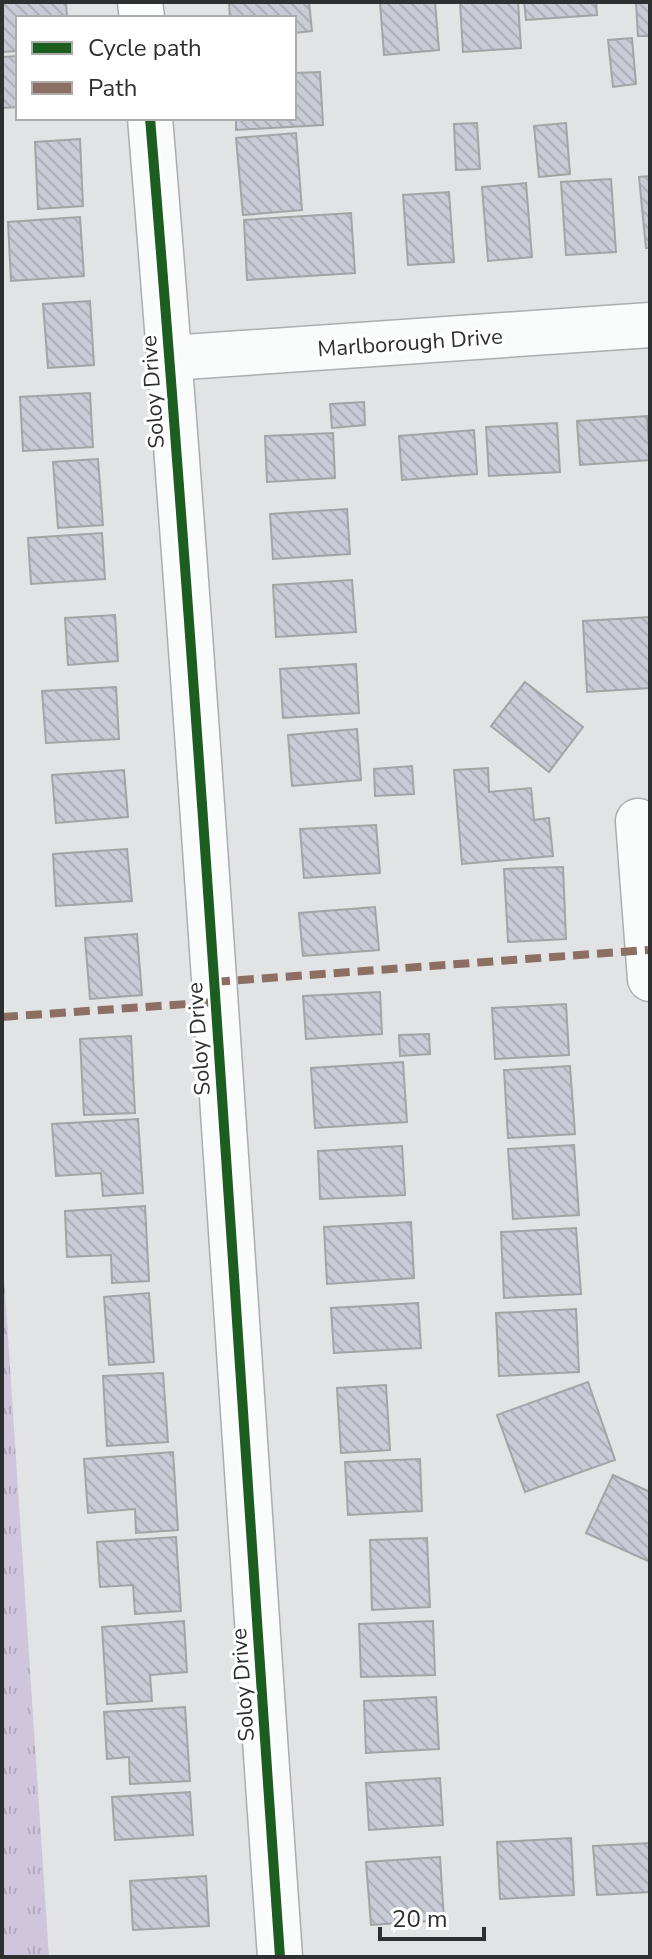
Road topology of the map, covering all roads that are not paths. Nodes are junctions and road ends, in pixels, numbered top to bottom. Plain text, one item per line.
1 (150, 120) edge
2 (650, 325) edge
3 (170, 358) junction
4 (638, 821) dead end
5 (650, 979) edge
6 (280, 1957) edge

1 - 3 street, Soloy Drive
2 - 3 street, Marlborough Drive
3 - 6 street, Soloy Drive
4 - 5 street

